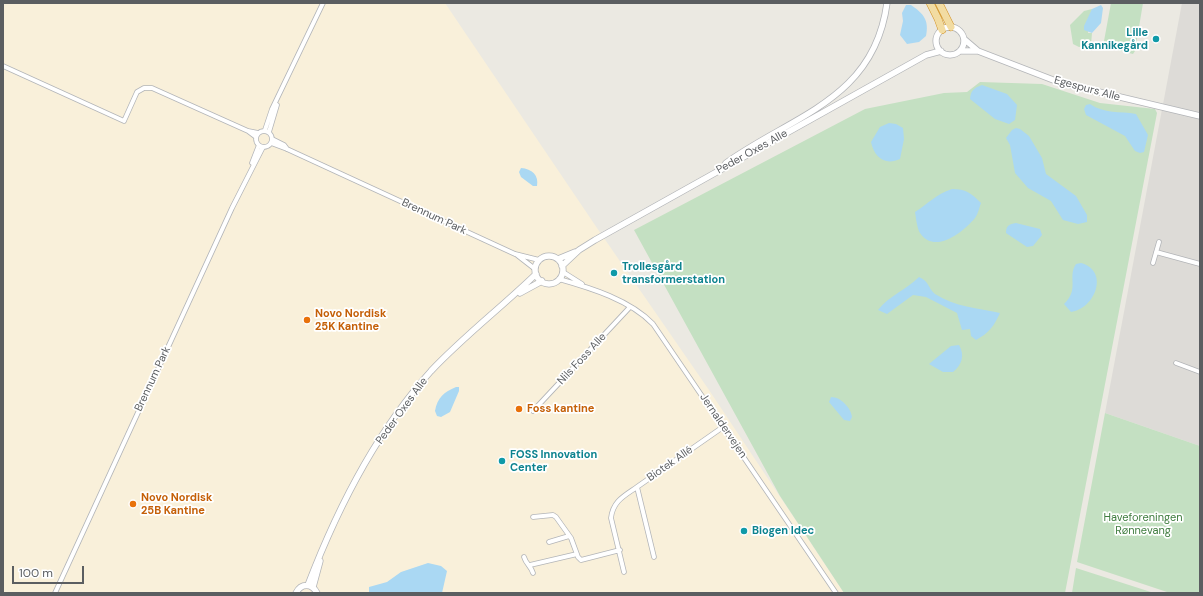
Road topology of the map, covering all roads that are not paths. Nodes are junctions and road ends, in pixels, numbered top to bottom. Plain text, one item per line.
1 (323, 3) edge
2 (887, 3) edge
3 (930, 3) edge
4 (939, 3) edge
5 (951, 27) junction
6 (942, 30) junction
7 (964, 39) junction
8 (937, 45) junction
9 (941, 51) junction
10 (960, 51) junction
11 (978, 51) junction
12 (926, 55) junction
13 (3, 66) edge
14 (1200, 116) edge
15 (267, 131) junction
16 (257, 135) junction
17 (271, 141) junction
18 (261, 146) junction
19 (702, 180) junction
20 (1159, 242) dead end
21 (579, 250) junction
22 (1156, 252) junction
23 (515, 254) junction
24 (558, 259) junction
25 (539, 260) junction
26 (1153, 263) dead end
27 (1200, 264) edge
28 (562, 269) junction
29 (536, 272) junction
30 (559, 279) junction
31 (542, 281) junction
32 (586, 287) junction
33 (514, 295) junction
34 (630, 307) junction
35 (1176, 363) dead end
36 (1200, 372) edge
37 (533, 411) dead end
38 (723, 427) junction
39 (637, 487) junction
40 (533, 517) dead end
41 (569, 536) junction
42 (549, 542) dead end
43 (620, 550) junction
44 (577, 554) junction
45 (524, 557) dead end
46 (654, 557) dead end
47 (530, 566) junction
48 (624, 572) dead end
49 (533, 573) dead end
50 (310, 586) junction
51 (55, 593) edge
52 (296, 593) edge
53 (317, 593) edge
54 (836, 593) edge

1 - 15 street
2 - 19 street
3 - 6 highway
4 - 5 highway
5 - 6 street
5 - 7 street
6 - 8 street
7 - 10 street
7 - 11 street, Egespurs Alle
8 - 9 street
8 - 12 street, Peder Oxes Alle
9 - 10 street
9 - 12 street, Peder Oxes Alle
10 - 11 street, Egespurs Alle
11 - 14 street, Egespurs Alle
12 - 19 street, Peder Oxes Alle
13 - 16 street
15 - 16 street
15 - 17 street
16 - 18 street
17 - 18 street
17 - 23 street, Brennum Park
18 - 51 street, Brennum Park
19 - 21 street, Peder Oxes Alle
20 - 22 street
21 - 24 street, Peder Oxes Alle
21 - 28 street, Peder Oxes Alle
22 - 26 street
22 - 27 street
23 - 25 street, Brennum Park
23 - 29 street, Brennum Park
24 - 25 street
24 - 28 street
25 - 29 street
28 - 30 street
28 - 32 street, Jernaldervejen
29 - 31 street
29 - 33 street, Peder Oxes Alle
30 - 31 street
30 - 32 street, Jernaldervejen
31 - 33 street, Peder Oxes Alle
32 - 34 street, Jernaldervejen
33 - 50 street, Peder Oxes Alle
34 - 37 street, Nils Foss Alle
34 - 38 street, Jernaldervejen
35 - 36 street
38 - 39 street, Biotek Allé
38 - 54 street, Jernaldervejen
39 - 43 street
39 - 46 street, Biotek Allé
40 - 41 street
41 - 42 street
41 - 44 street
43 - 44 street
43 - 48 street
44 - 47 street
45 - 47 street
47 - 49 street
50 - 52 street
50 - 53 street

